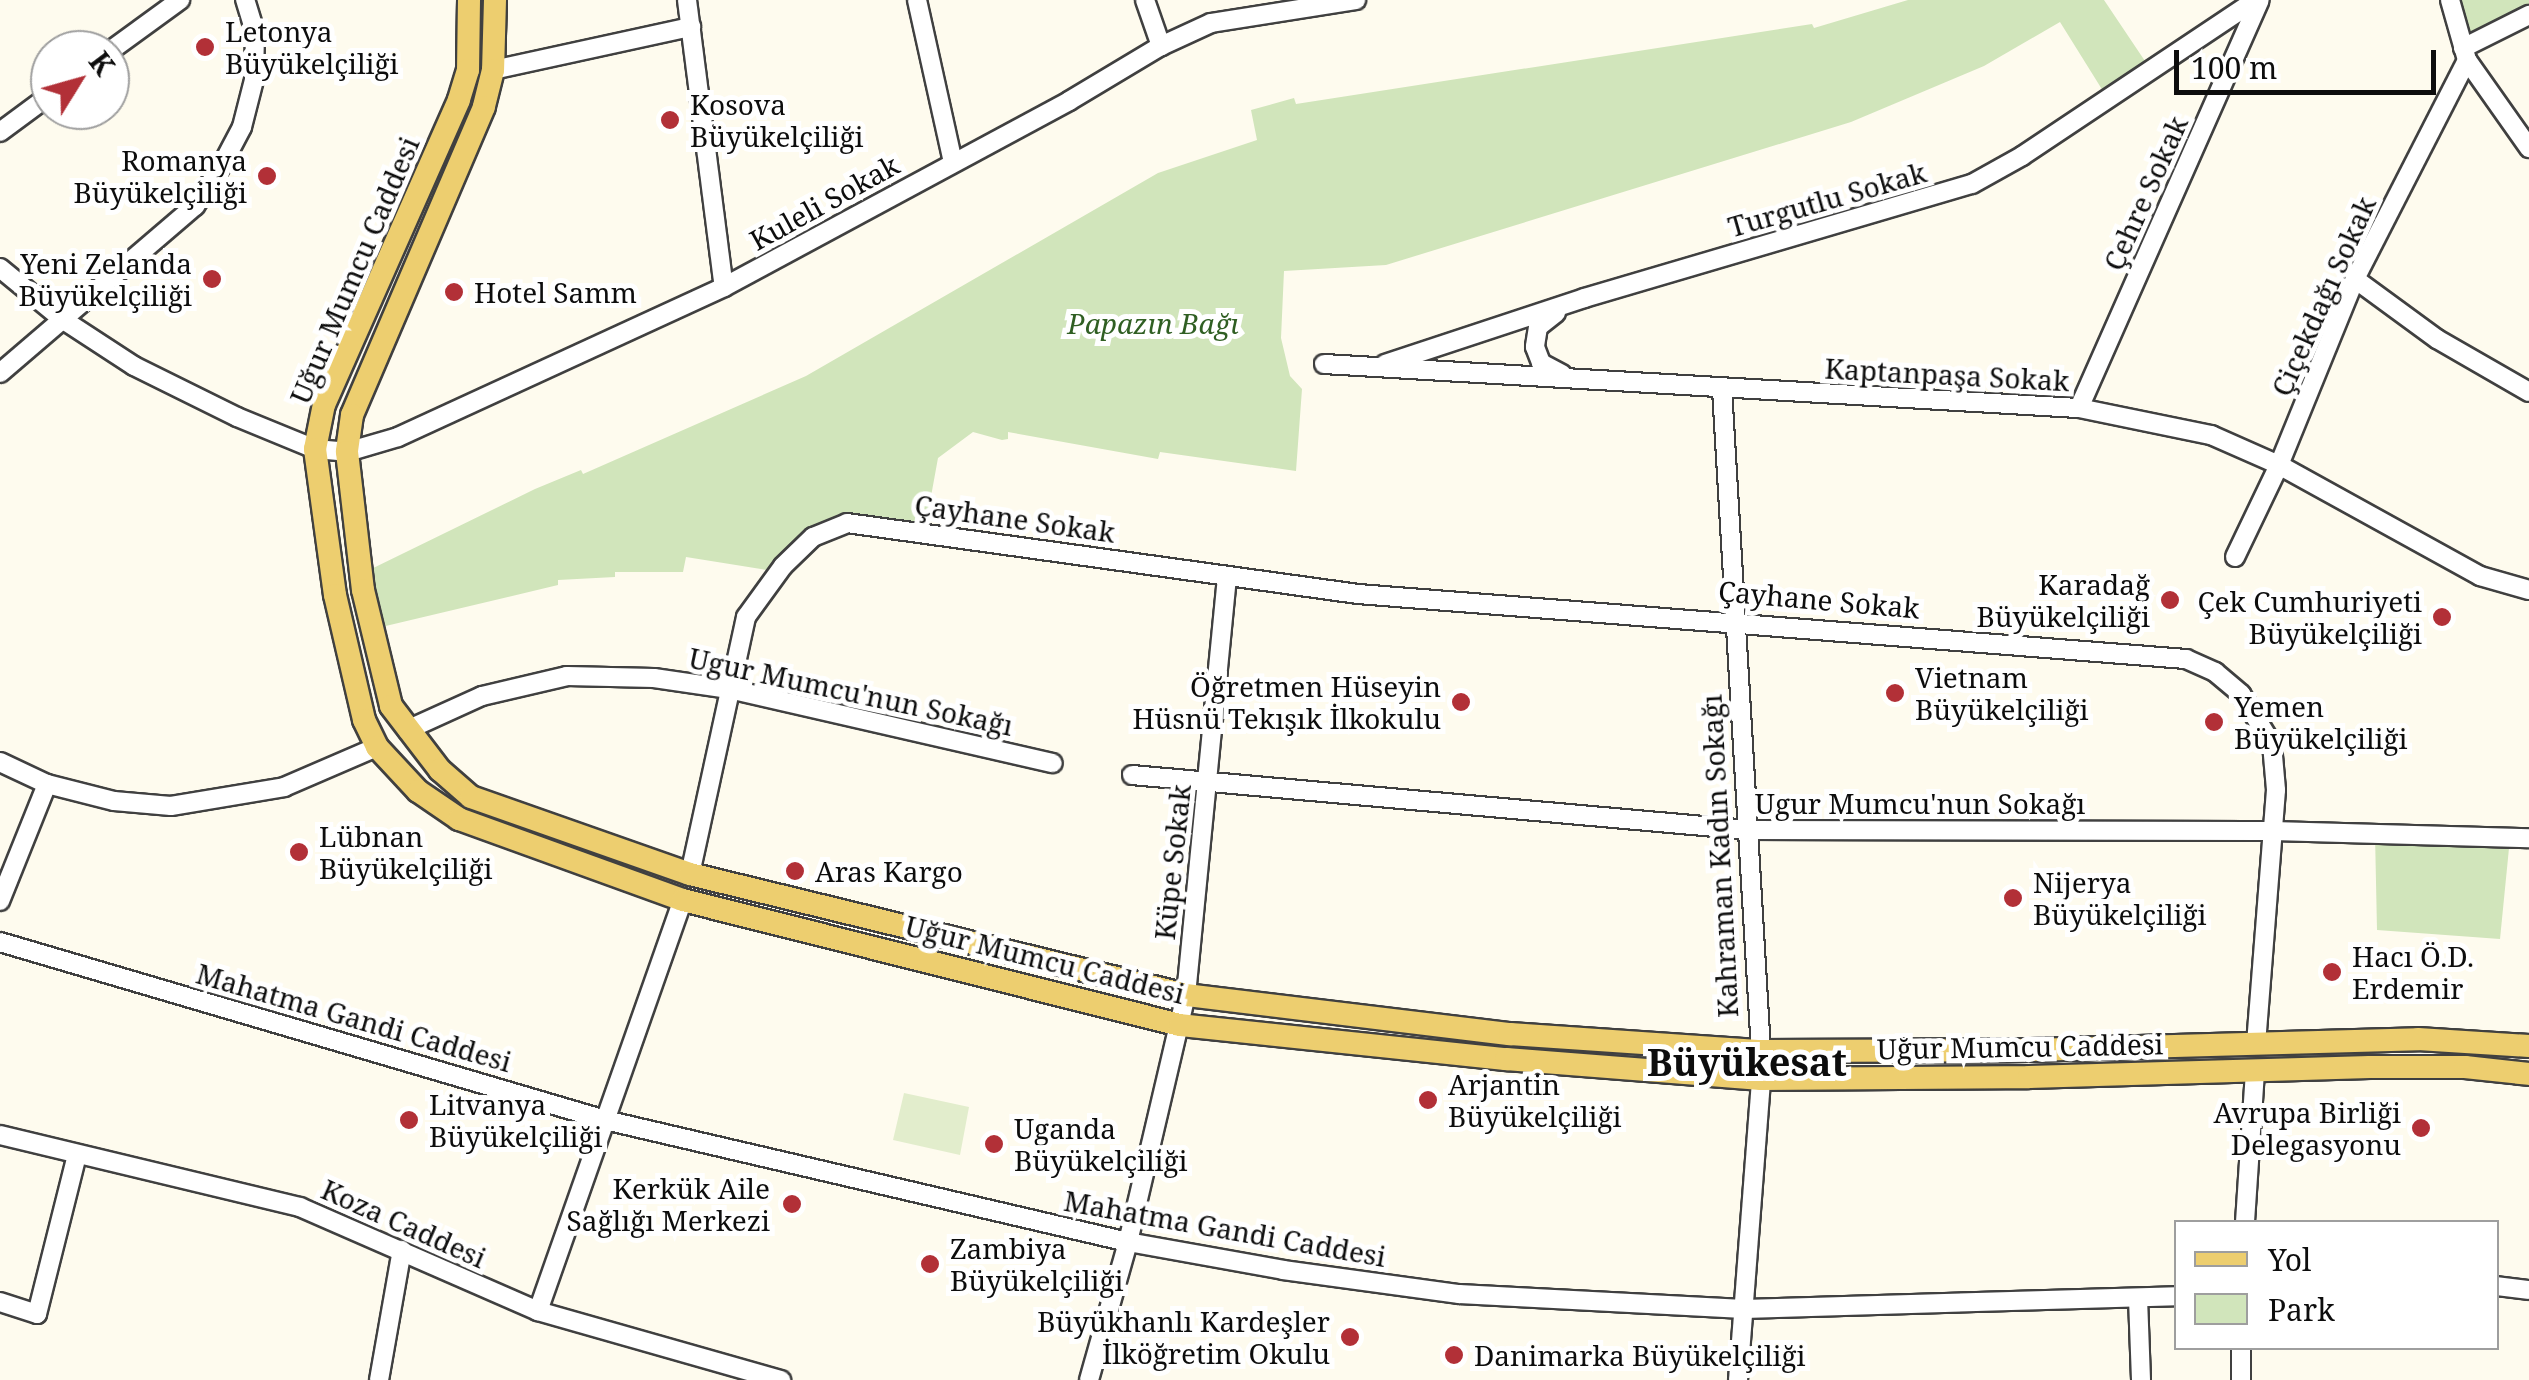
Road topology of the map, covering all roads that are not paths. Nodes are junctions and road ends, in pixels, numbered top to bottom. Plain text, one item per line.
1 (180, 0) edge
2 (245, 0) edge
3 (468, 0) edge
4 (495, 0) edge
5 (687, 0) edge
6 (917, 0) edge
7 (1145, 0) edge
8 (1356, 0) edge
9 (2258, 0) edge
10 (2450, 0) edge
11 (2529, 15) edge
12 (691, 27) junction
13 (130, 37) edge
14 (1162, 46) junction
15 (2465, 54) junction
16 (494, 70) junction
17 (30, 110) edge
18 (0, 132) edge
19 (2529, 148) edge
20 (953, 162) junction
21 (0, 268) edge
22 (2354, 280) junction
23 (724, 287) junction
24 (1584, 298) junction
25 (62, 319) junction
26 (1324, 364) dead end
27 (1376, 367) junction
28 (0, 374) edge
29 (1582, 379) junction
30 (1722, 389) junction
31 (2529, 392) edge
32 (2080, 408) junction
33 (315, 449) junction
34 (347, 452) junction
35 (2280, 465) junction
36 (2235, 557) dead end
37 (1228, 579) junction
38 (2529, 590) edge
39 (1736, 623) junction
40 (729, 689) junction
41 (406, 730) junction
42 (377, 747) junction
43 (0, 762) edge
44 (1053, 764) dead end
45 (1132, 775) dead end
46 (1209, 783) junction
47 (47, 784) junction
48 (1748, 830) junction
49 (2274, 831) junction
50 (2529, 838) edge
51 (690, 874) junction
52 (682, 900) junction
53 (0, 901) edge
54 (0, 942) edge
55 (1186, 995) junction
56 (1180, 1025) junction
57 (2256, 1042) junction
58 (2529, 1046) edge
59 (1760, 1051) junction
60 (2255, 1071) junction
61 (2529, 1074) edge
62 (1762, 1079) junction
63 (606, 1120) junction
64 (0, 1135) edge
65 (77, 1155) junction
66 (2245, 1220) edge
67 (1128, 1242) junction
68 (402, 1250) junction
69 (2499, 1286) edge
70 (2529, 1290) edge
71 (2174, 1296) edge
72 (2138, 1298) junction
73 (0, 1302) edge
74 (1744, 1309) junction
75 (538, 1311) junction
76 (2241, 1350) edge
77 (379, 1380) edge
78 (780, 1380) edge
79 (1089, 1380) edge
80 (1738, 1380) edge
81 (2141, 1380) edge
82 (2241, 1380) edge

1 - 13 street
2 - 25 street
3 - 33 main road, Uğur Mumcu Caddesi
4 - 16 main road, Uğur Mumcu Caddesi
5 - 12 street
6 - 20 street
7 - 14 street
8 - 14 street, Kuleli Sokak
9 - 24 street, Turgutlu Sokak
9 - 32 street, Çehre Sokak
10 - 15 street
11 - 15 street
12 - 16 street
12 - 23 street
14 - 20 street, Kuleli Sokak
15 - 19 street
15 - 22 street, Çiçekdağı Sokak
16 - 34 main road, Uğur Mumcu Caddesi
17 - 18 street
20 - 23 street, Kuleli Sokak
21 - 25 street, Kuleli Sokak
22 - 31 street
22 - 35 street, Çiçekdağı Sokak
23 - 34 street, Kuleli Sokak
24 - 27 street, Turgutlu Sokak
24 - 29 street
25 - 28 street
25 - 33 street, Kuleli Sokak
26 - 27 street, Kaptanpaşa Sokak
27 - 29 street, Kaptanpaşa Sokak
29 - 30 street, Kaptanpaşa Sokak
30 - 32 street, Kaptanpaşa Sokak
30 - 39 street, Kahraman Kadın Sokağı
32 - 35 street, Kaptanpaşa Sokak
33 - 34 street, Kuleli Sokak
33 - 42 main road, Uğur Mumcu Caddesi
34 - 41 main road, Uğur Mumcu Caddesi
35 - 36 street, Çiçekdağı Sokak
35 - 38 street, Kaptanpaşa Sokak
37 - 39 street, Çayhane Sokak
37 - 40 street, Çayhane Sokak
37 - 46 street, Küpe Sokak
39 - 48 street, Kahraman Kadın Sokağı
39 - 49 street, Çayhane Sokak
40 - 41 street, Ugur Mumcu'nun Sokağı
40 - 44 street, Ugur Mumcu'nun Sokağı
40 - 51 street
41 - 51 main road, Uğur Mumcu Caddesi
42 - 47 street
42 - 52 main road, Uğur Mumcu Caddesi
43 - 47 street
45 - 46 street, Ugur Mumcu'nun Sokağı
46 - 48 street, Ugur Mumcu'nun Sokağı
46 - 55 street, Küpe Sokak
47 - 53 street
48 - 49 street, Ugur Mumcu'nun Sokağı
48 - 59 street, Kahraman Kadın Sokağı
49 - 50 street, Ugur Mumcu'nun Sokağı
49 - 57 street, Çayhane Sokak
51 - 52 main road
51 - 55 main road, Uğur Mumcu Caddesi
52 - 56 main road, Uğur Mumcu Caddesi
52 - 63 street
54 - 63 street, Mahatma Gandi Caddesi
55 - 56 street, Küpe Sokak
55 - 59 main road, Uğur Mumcu Caddesi
56 - 62 main road, Uğur Mumcu Caddesi
56 - 67 street, Küpe Sokak
57 - 58 main road, Uğur Mumcu Caddesi
57 - 59 main road, Uğur Mumcu Caddesi
57 - 60 main road, Çayhane Sokak
59 - 62 main road, Kahraman Kadın Sokağı
60 - 61 main road, Uğur Mumcu Caddesi
60 - 62 main road, Uğur Mumcu Caddesi
60 - 66 street, Çayhane Sokak
62 - 74 street, Kahraman Kadın Sokağı
63 - 67 street, Mahatma Gandi Caddesi
63 - 75 street
64 - 65 street, Koza Caddesi
65 - 68 street, Koza Caddesi
65 - 73 street
67 - 74 street, Mahatma Gandi Caddesi
67 - 79 street, Küpe Sokak
68 - 75 street, Koza Caddesi
68 - 77 street
69 - 70 street
71 - 72 street, Mahatma Gandi Caddesi
72 - 74 street, Mahatma Gandi Caddesi
72 - 81 street
74 - 80 street, Kahraman Kadın Sokağı
75 - 78 street, Koza Caddesi
76 - 82 street

